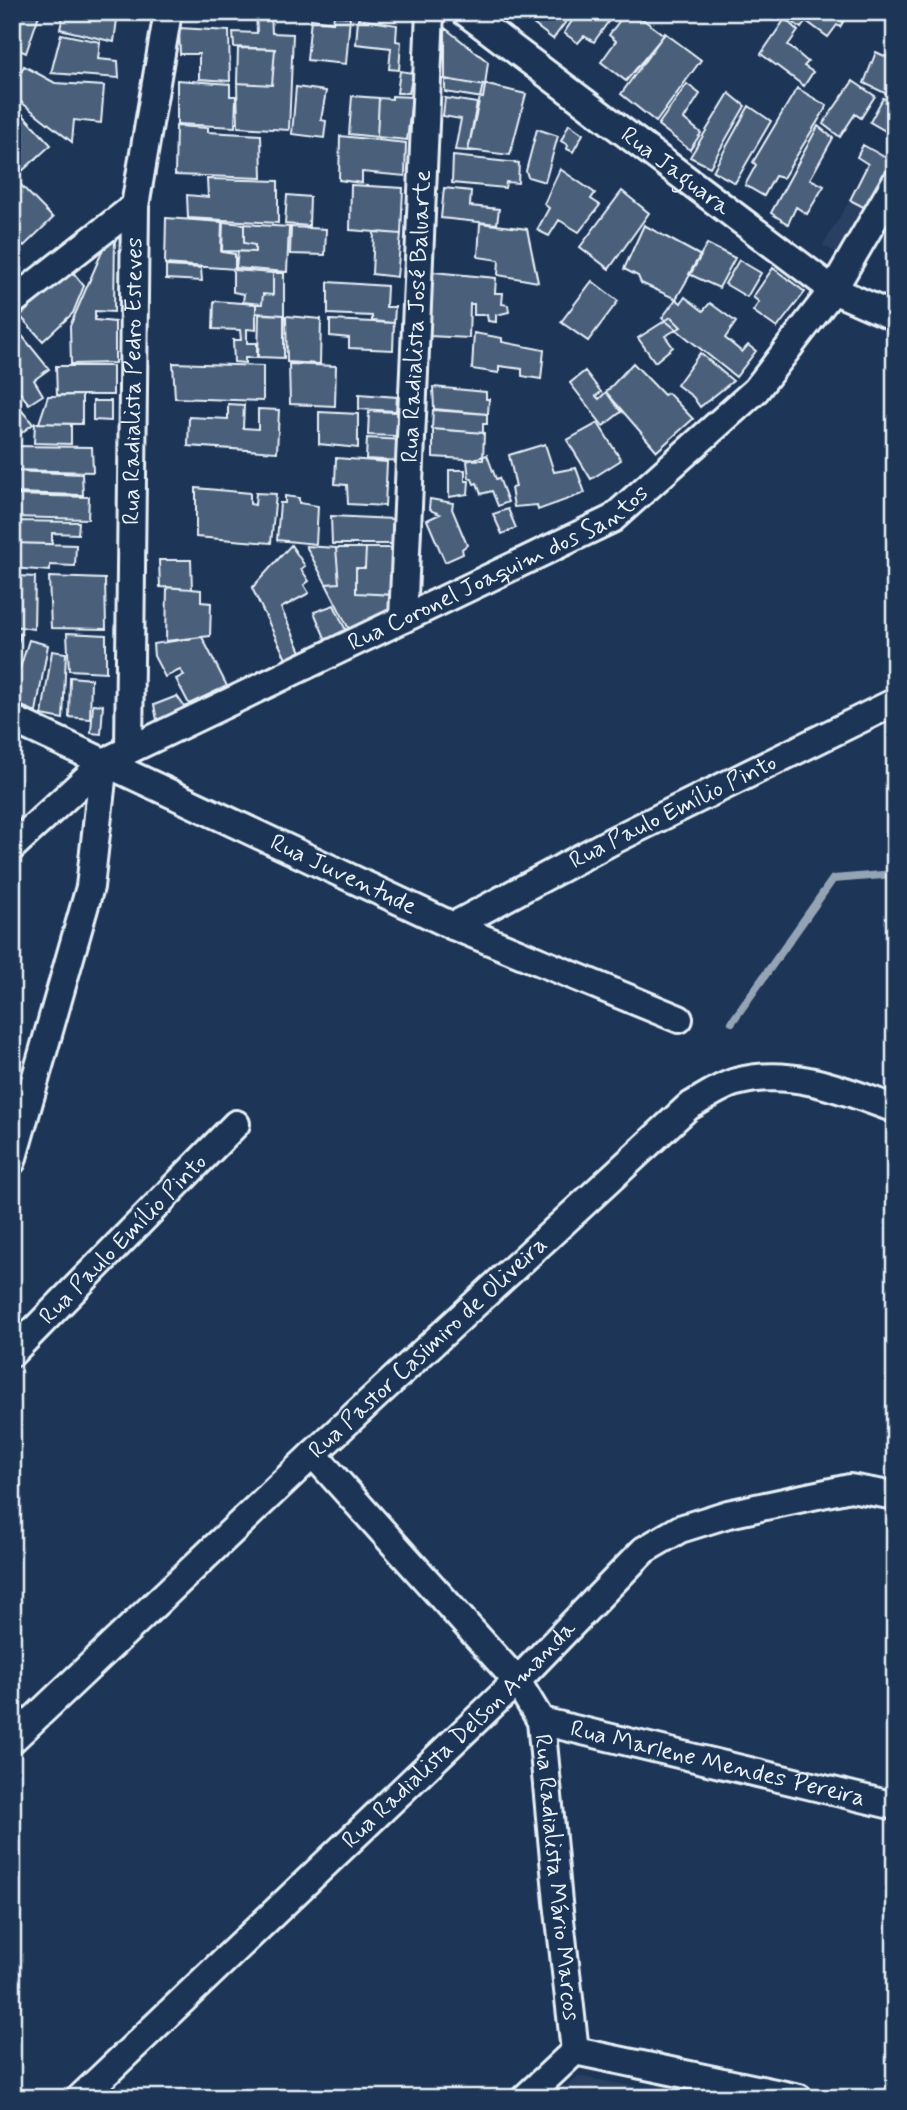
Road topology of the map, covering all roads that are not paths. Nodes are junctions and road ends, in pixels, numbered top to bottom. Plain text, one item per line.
1 (168, 12) edge
2 (430, 12) edge
3 (465, 12) edge
4 (895, 183) edge
5 (135, 206) junction
6 (833, 290) junction
7 (12, 302) edge
8 (895, 317) edge
9 (403, 619) junction
10 (895, 702) edge
11 (12, 719) edge
12 (129, 750) junction
13 (104, 762) junction
14 (12, 846) edge
15 (453, 926) junction
16 (679, 1019) dead end
17 (895, 1109) edge
18 (236, 1124) dead end
19 (12, 1161) edge
20 (12, 1353) edge
21 (313, 1454) junction
22 (895, 1496) edge
23 (517, 1681) junction
24 (541, 1721) junction
25 (12, 1740) edge
26 (895, 1806) edge
27 (575, 2051) junction
28 (80, 2098) edge
29 (525, 2098) edge
30 (799, 2098) edge

1 - 5 street, Rua Radialista Pedro Esteves
2 - 9 street, Rua Radialista José Baluarte
3 - 6 street, Rua Jaguara
4 - 6 street, Rua Coronel Joaquim dos Santos
5 - 7 street
5 - 12 street, Rua Radialista Pedro Esteves
6 - 8 street, Rua Jaguara
6 - 9 street, Rua Coronel Joaquim dos Santos
9 - 12 street, Rua Coronel Joaquim dos Santos
10 - 15 street, Rua Paulo Emílio Pinto
11 - 13 street, Rua Juventude
12 - 13 street, Rua Coronel Joaquim dos Santos
13 - 14 street, Rua Coronel Joaquim dos Santos
13 - 15 street, Rua Juventude
13 - 19 street
15 - 16 street, Rua Juventude
17 - 21 street, Rua Pastor Casimiro de Oliveira
18 - 20 street, Rua Paulo Emílio Pinto
21 - 23 street, Rua Radialista Mário Marcos
21 - 25 street, Rua Pastor Casimiro de Oliveira
22 - 23 street, Rua Radialista Delson Amanda
23 - 24 street, Rua Radialista Mário Marcos
23 - 28 street, Rua Radialista Delson Amanda
24 - 26 street, Rua Marlene Mendes Pereira
24 - 27 street, Rua Radialista Mário Marcos
27 - 29 street
27 - 30 street

